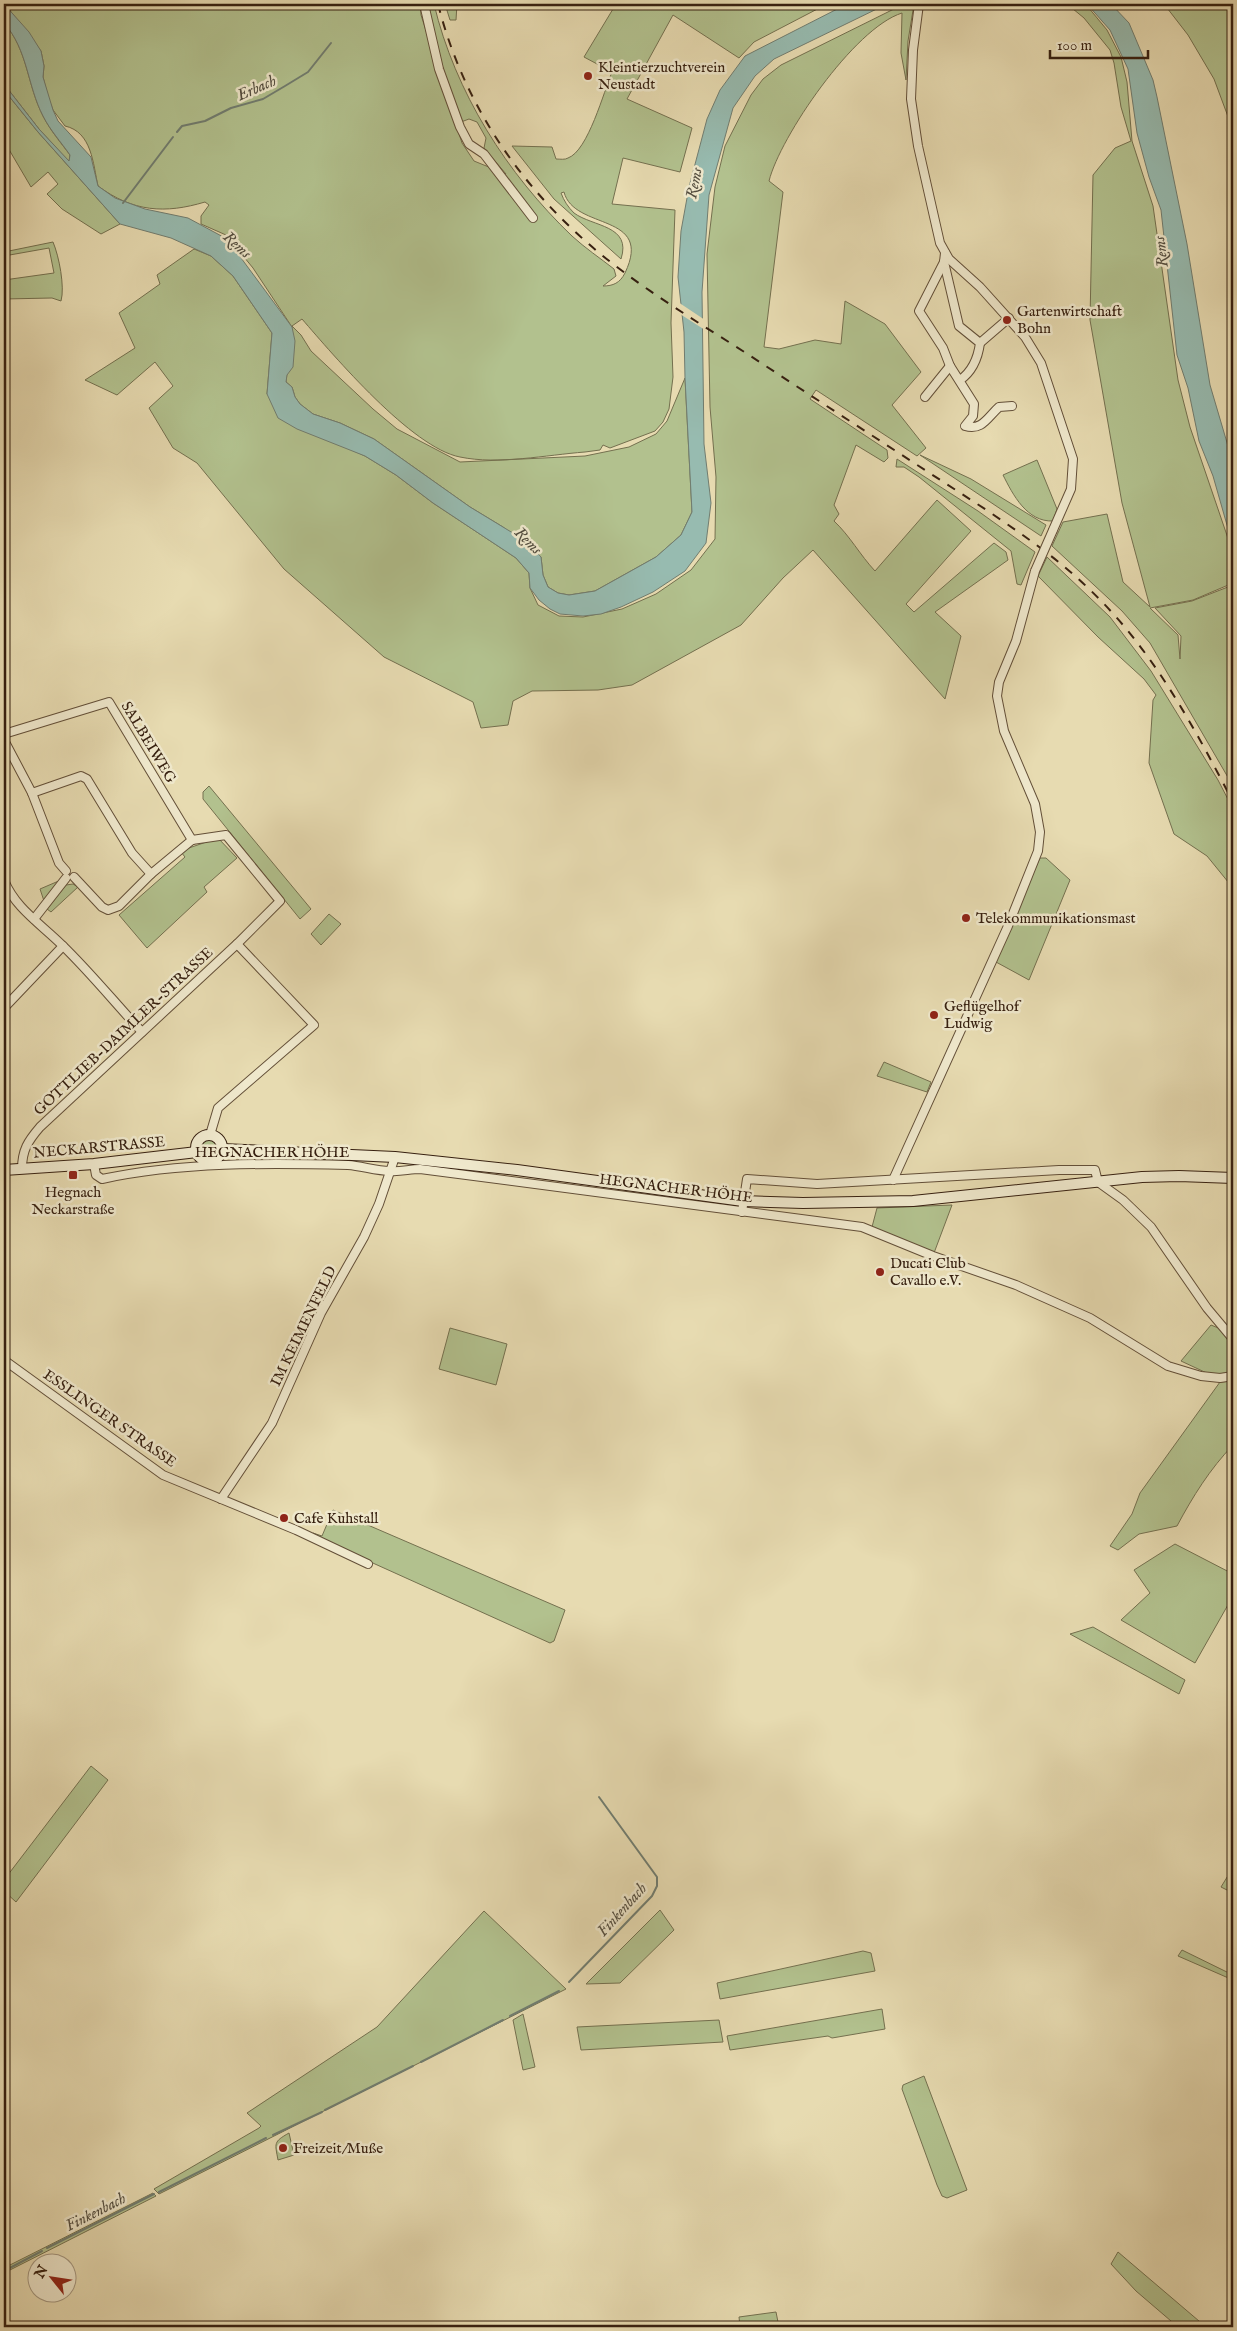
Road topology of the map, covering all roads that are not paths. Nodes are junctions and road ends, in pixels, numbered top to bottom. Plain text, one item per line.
1 (424, 4) edge
2 (919, 4) edge
3 (533, 218) dead end
4 (945, 253) junction
5 (944, 262) junction
6 (1009, 318) junction
7 (980, 343) junction
8 (950, 366) junction
9 (960, 380) junction
10 (925, 397) dead end
11 (1012, 406) dead end
12 (4, 734) edge
13 (4, 740) edge
14 (32, 793) junction
15 (192, 840) junction
16 (151, 874) junction
17 (69, 876) junction
18 (4, 880) edge
19 (34, 919) junction
20 (237, 944) junction
21 (63, 946) junction
22 (4, 1008) edge
23 (142, 1032) junction
24 (210, 1135) junction
25 (222, 1149) junction
26 (197, 1152) junction
27 (395, 1157) junction
28 (94, 1164) junction
29 (22, 1169) junction
30 (4, 1170) edge
31 (390, 1171) junction
32 (1233, 1178) edge
33 (893, 1180) junction
34 (1098, 1182) junction
35 (743, 1200) junction
36 (742, 1212) junction
37 (1233, 1339) edge
38 (4, 1360) edge
39 (1233, 1376) edge
40 (221, 1499) junction
41 (368, 1564) dead end

1 - 3 street
2 - 4 street
4 - 5 street
4 - 6 street
5 - 7 street
5 - 8 street
6 - 7 street
6 - 33 street, bridge
7 - 9 street
8 - 9 street
8 - 10 street
9 - 11 street
12 - 15 street, SALBEIWEG
13 - 14 street
14 - 16 street
14 - 17 street
15 - 16 street
15 - 20 street, GOTTLIEB-DAIMLER-STRASSE
16 - 17 street
17 - 19 street
18 - 19 street
19 - 21 street
20 - 23 street, GOTTLIEB-DAIMLER-STRASSE
20 - 24 street
21 - 22 street
21 - 23 street
23 - 29 street, GOTTLIEB-DAIMLER-STRASSE
24 - 25 main road
24 - 26 main road
25 - 26 main road
25 - 27 main road, HEGNACHER HÖHE
26 - 28 main road, NECKARSTRASSE
27 - 31 street, IM KEIMENFELD
27 - 35 main road, HEGNACHER HÖHE
28 - 29 main road, NECKARSTRASSE
28 - 31 street, HEGNACHER HÖHE
29 - 30 main road, NECKARSTRASSE
31 - 36 street, HEGNACHER HÖHE
31 - 40 street, IM KEIMENFELD
32 - 34 main road, HEGNACHER HÖHE
33 - 34 street
33 - 35 street
34 - 35 main road, HEGNACHER HÖHE
34 - 37 street
35 - 36 street
36 - 39 street, HEGNACHER HÖHE
38 - 40 street, ESSLINGER STRASSE
40 - 41 street, ESSLINGER STRASSE

